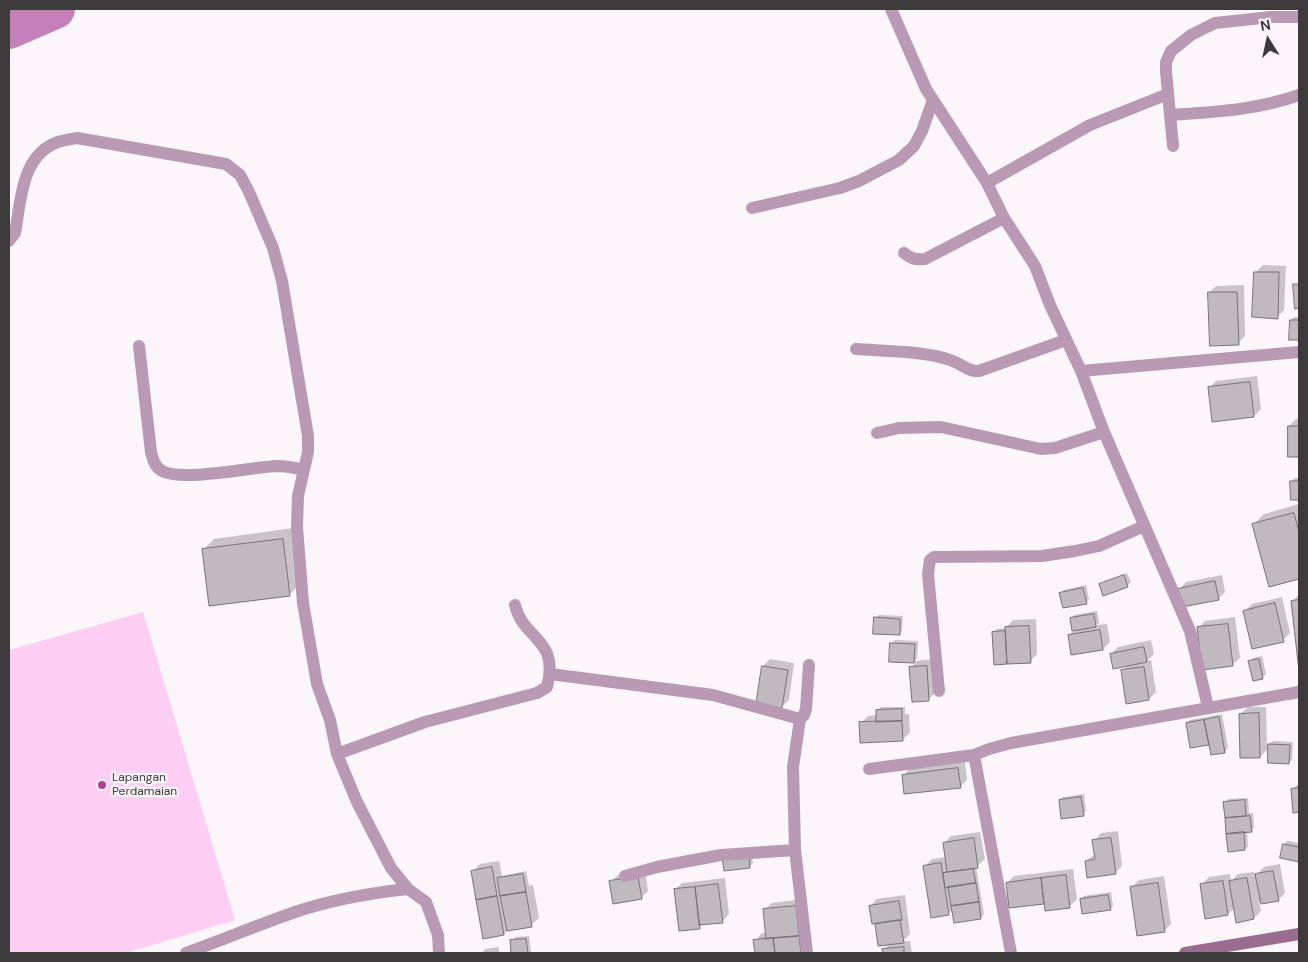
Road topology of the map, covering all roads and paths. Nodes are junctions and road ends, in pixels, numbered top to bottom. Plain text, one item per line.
1 (892, 9) edge
2 (1299, 16) edge
3 (1168, 94) junction
4 (1299, 95) edge
5 (936, 104) junction
6 (1170, 115) junction
7 (1173, 146) dead end
8 (987, 183) junction
9 (752, 208) dead end
10 (1004, 218) junction
11 (9, 241) edge
12 (904, 254) dead end
13 (1066, 340) junction
14 (139, 346) dead end
15 (856, 349) dead end
16 (1299, 352) edge
17 (1080, 372) junction
18 (1104, 432) junction
19 (877, 433) dead end
20 (304, 470) junction
21 (1144, 526) junction
22 (515, 605) dead end
23 (810, 665) dead end
24 (550, 674) junction
25 (939, 691) dead end
26 (1299, 692) edge
27 (1208, 707) junction
28 (800, 719) junction
29 (337, 754) junction
30 (974, 755) junction
31 (869, 769) dead end
32 (795, 850) junction
33 (625, 876) dead end
34 (408, 889) junction
35 (1299, 934) edge
36 (186, 953) edge
37 (439, 953) edge
38 (807, 953) edge
39 (1011, 953) edge
40 (1185, 953) edge

1 - 5 street
2 - 3 street
3 - 6 street
3 - 8 street
4 - 6 street
5 - 8 street
5 - 9 street
6 - 7 street
8 - 10 street
10 - 12 street
10 - 13 street
11 - 20 street
13 - 15 street
13 - 17 street
14 - 20 street
16 - 17 street
17 - 18 street
18 - 19 street
18 - 21 street
20 - 29 street
21 - 25 street
21 - 27 street
22 - 24 street
23 - 28 street
24 - 28 street
24 - 29 street
26 - 27 street
27 - 30 street
28 - 32 street
29 - 34 street
30 - 31 street
30 - 39 street
32 - 33 street
32 - 38 street
34 - 36 street
34 - 37 street
35 - 40 street

